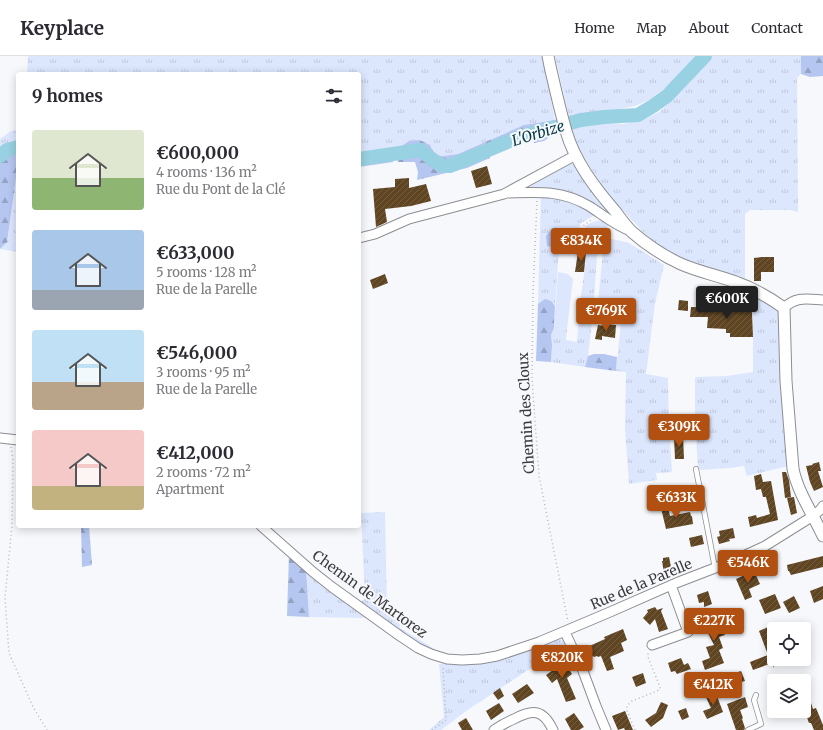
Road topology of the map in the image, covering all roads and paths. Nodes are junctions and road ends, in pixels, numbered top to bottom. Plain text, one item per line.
1 (548, 56) edge
2 (576, 155) junction
3 (537, 192) junction
4 (504, 194) junction
5 (601, 214) junction
6 (631, 231) junction
7 (361, 238) edge
8 (574, 247) dead end
9 (823, 300) edge
10 (784, 308) junction
11 (0, 438) edge
12 (14, 440) edge
13 (696, 469) dead end
14 (823, 506) edge
15 (813, 516) junction
16 (263, 528) edge
17 (823, 536) edge
18 (715, 568) junction
19 (671, 585) junction
20 (567, 631) junction
21 (652, 645) joint
22 (442, 658) junction
23 (756, 695) dead end
24 (47, 730) edge
25 (432, 730) edge
26 (494, 730) edge
27 (553, 730) edge
28 (606, 730) edge
29 (635, 730) edge
30 (748, 730) edge

1 - 2 street
2 - 4 street
2 - 6 street
3 - 4 street
3 - 5 street
3 - 20 path, Chemin des Cloux
4 - 7 street
5 - 6 street
5 - 8 path
6 - 10 street
9 - 10 street
10 - 15 street
11 - 12 street
12 - 24 path
13 - 18 lane
14 - 15 street, Rue de la Parelle
15 - 17 street
15 - 18 street, Rue de la Parelle
16 - 22 street, Chemin de Martorez
18 - 19 street, Rue de la Parelle
19 - 20 street, Rue de la Parelle
19 - 21 street
20 - 22 street, Chemin de Martorez
20 - 28 street
21 - 29 path
22 - 25 path
23 - 30 lane
26 - 27 street

